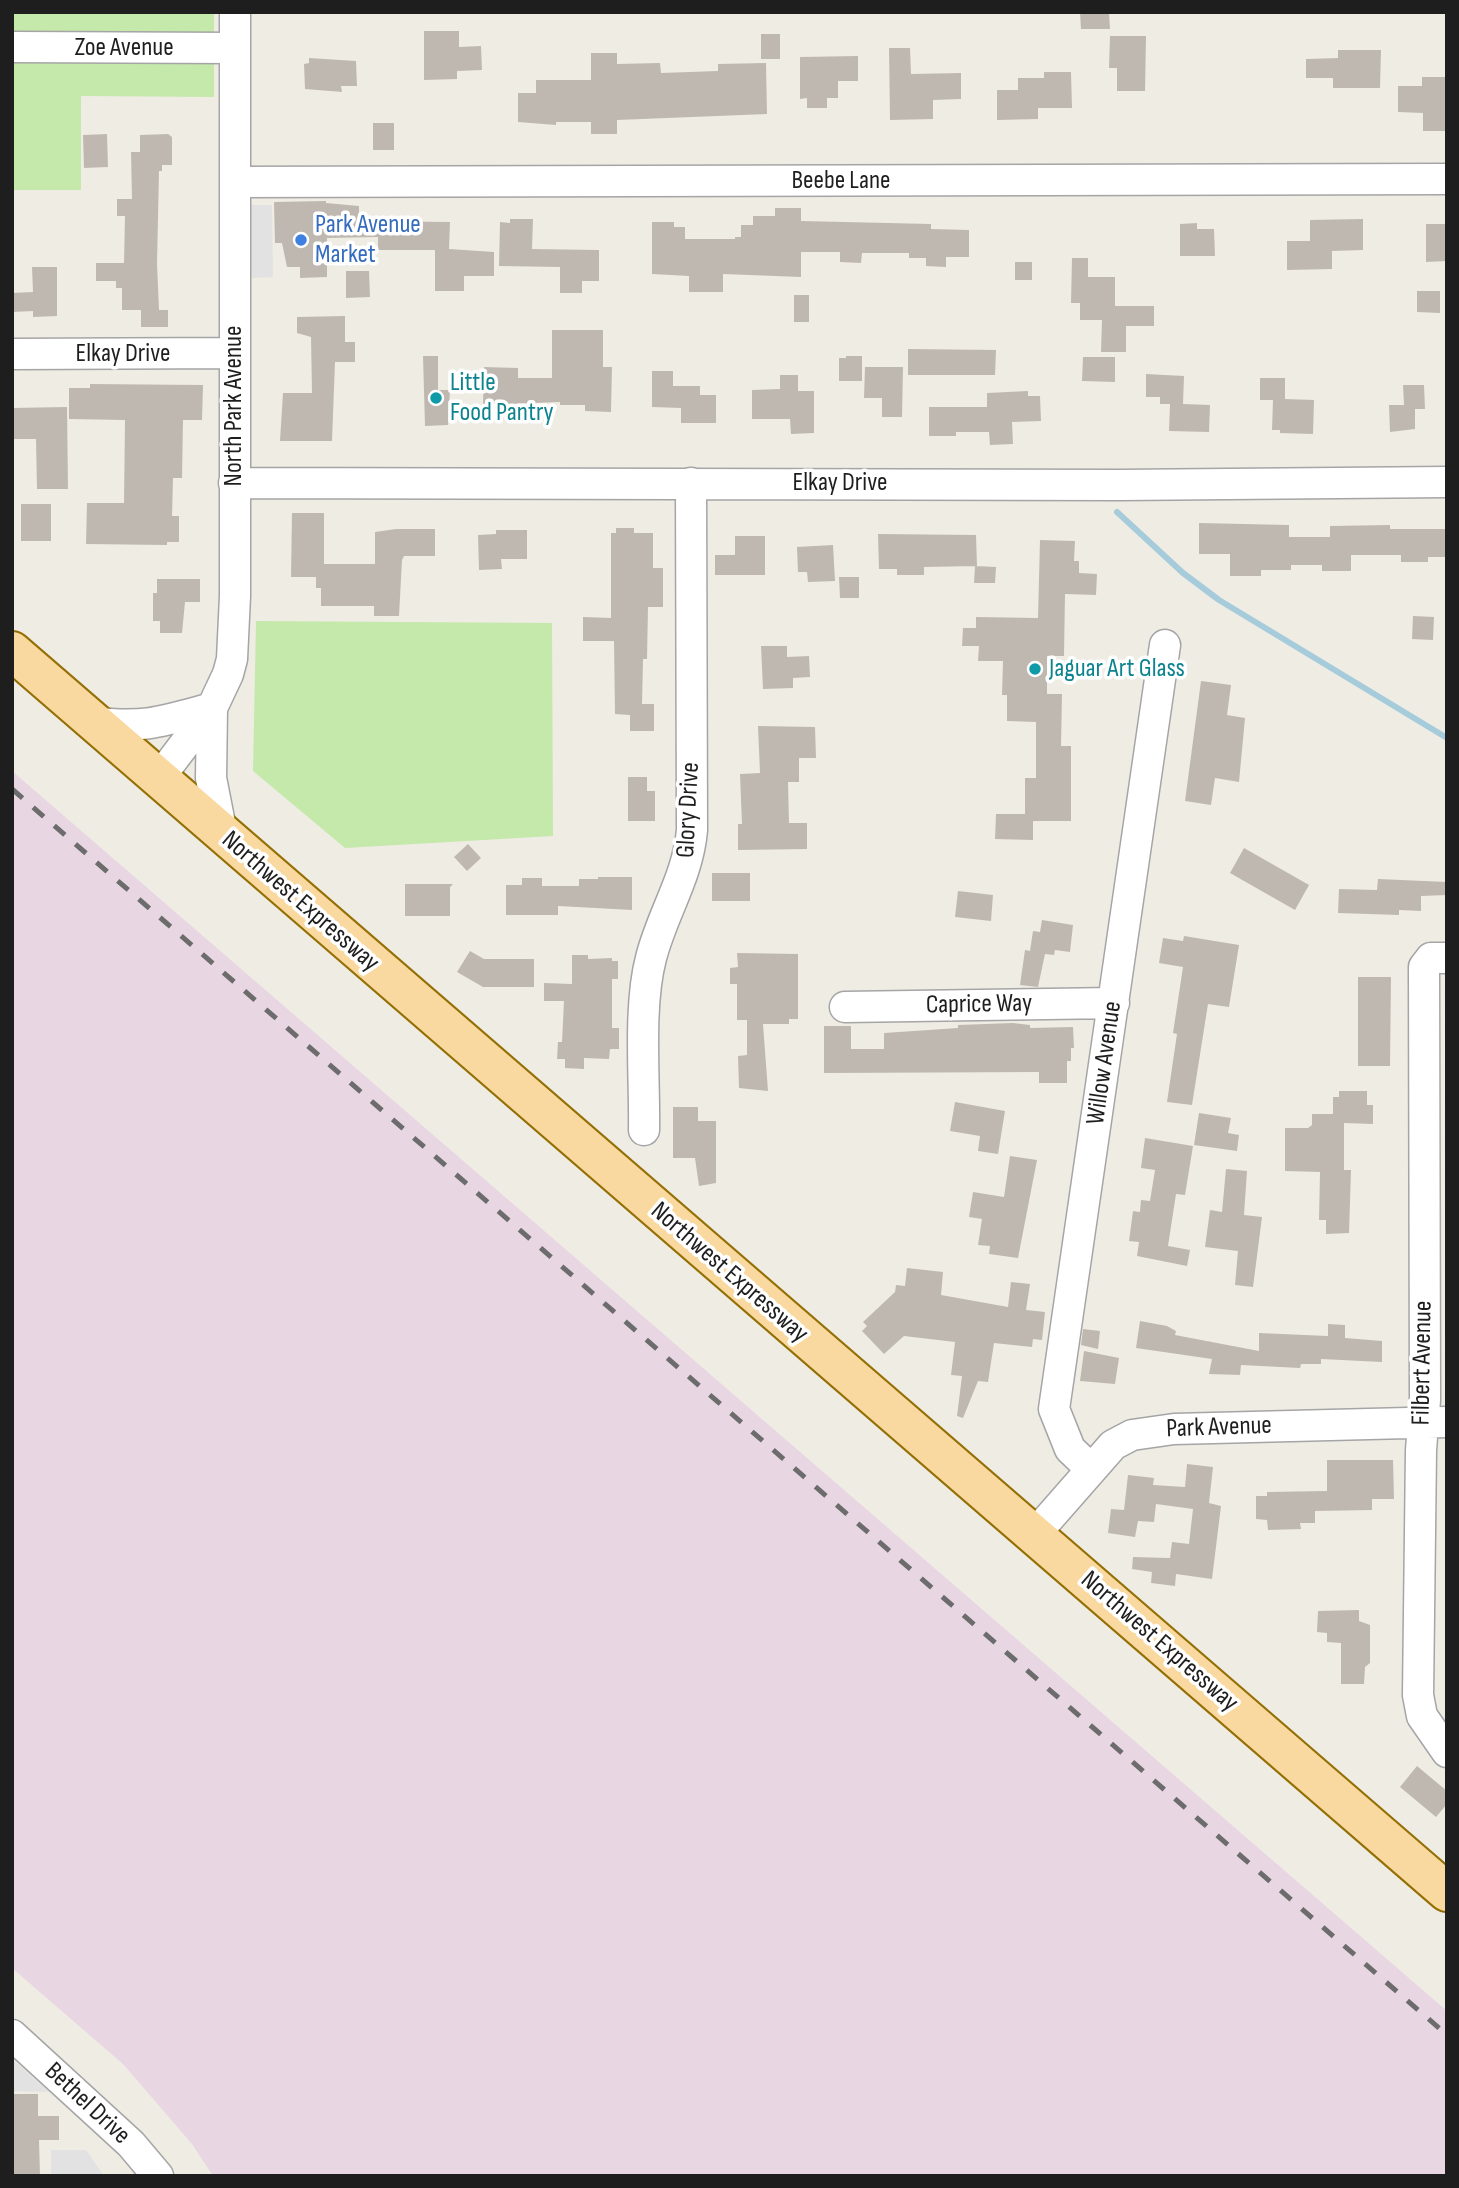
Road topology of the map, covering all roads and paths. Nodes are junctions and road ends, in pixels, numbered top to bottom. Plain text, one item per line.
1 (235, 12) edge
2 (12, 47) edge
3 (235, 48) junction
4 (1447, 179) edge
5 (236, 182) junction
6 (234, 353) junction
7 (12, 355) edge
8 (234, 482) junction
9 (691, 482) junction
10 (1447, 482) edge
11 (1165, 645) dead end
12 (12, 651) edge
13 (212, 708) junction
14 (93, 722) junction
15 (159, 778) junction
16 (222, 834) junction
17 (1435, 962) edge
18 (1114, 1003) junction
19 (845, 1007) dead end
20 (644, 1130) dead end
21 (1435, 1422) edge
22 (1091, 1469) junction
23 (1034, 1534) junction
24 (1447, 1752) edge
25 (1447, 1892) edge
26 (12, 2035) edge
27 (158, 2176) edge

1 - 3 street, North Park Avenue
2 - 3 street, Zoe Avenue
3 - 5 street, North Park Avenue
4 - 5 street, Beebe Lane
5 - 6 street, North Park Avenue
6 - 7 street, Elkay Drive
6 - 8 street, North Park Avenue
8 - 9 street, Elkay Drive
8 - 13 street, North Park Avenue
9 - 10 street, Elkay Drive
9 - 20 street, Glory Drive
11 - 18 street, Willow Avenue
12 - 14 main road, Northwest Expressway
13 - 14 street
13 - 15 street, North Park Avenue
13 - 16 street
14 - 15 main road, Northwest Expressway
15 - 16 main road, Northwest Expressway
16 - 23 main road, Northwest Expressway
17 - 21 street, Filbert Avenue
18 - 19 street, Caprice Way
18 - 22 street, Willow Avenue
21 - 22 street, Park Avenue
21 - 24 street, Filbert Avenue
22 - 23 street, Park Avenue
23 - 25 main road, Northwest Expressway
26 - 27 street, Bethel Drive

